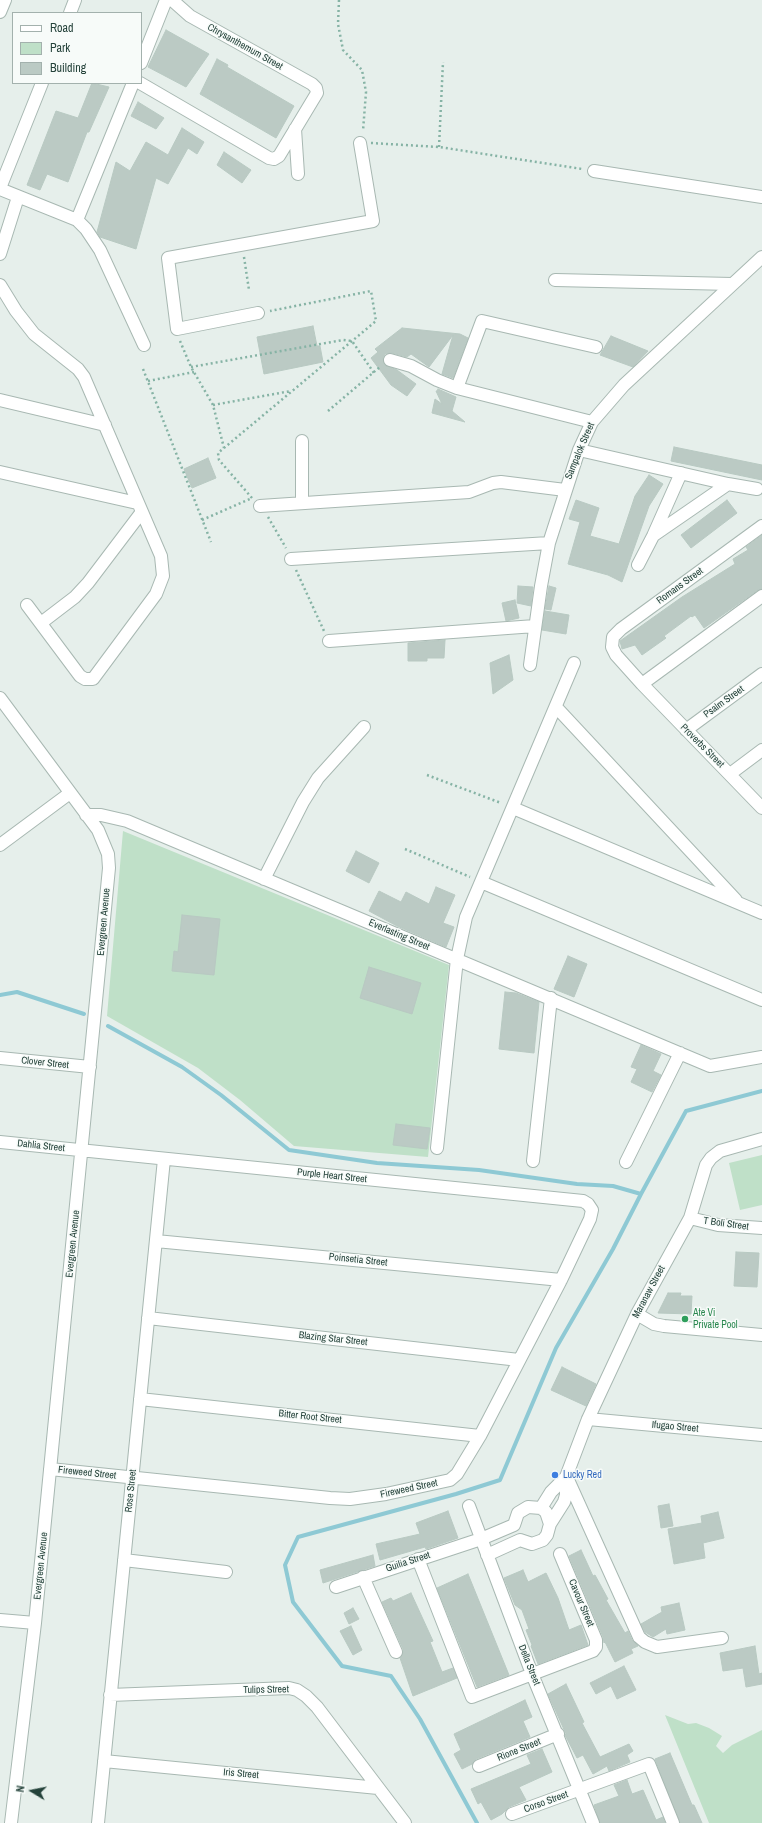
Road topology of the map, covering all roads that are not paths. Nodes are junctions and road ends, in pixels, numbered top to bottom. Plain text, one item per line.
1 (5, 0) edge
2 (75, 0) edge
3 (166, 0) edge
4 (172, 0) edge
5 (0, 12) edge
6 (70, 12) edge
7 (142, 60) edge
8 (42, 84) edge
9 (133, 84) edge
10 (142, 84) edge
11 (295, 129) junction
12 (360, 143) road end
13 (594, 171) road end
14 (298, 174) dead end
15 (0, 189) edge
16 (18, 197) junction
17 (762, 197) edge
18 (77, 220) junction
19 (0, 254) edge
20 (762, 257) edge
21 (555, 280) dead end
22 (732, 284) junction
23 (0, 286) edge
24 (258, 313) road end
25 (144, 345) dead end
26 (596, 347) dead end
27 (390, 360) road end
28 (457, 388) junction
29 (0, 400) edge
30 (592, 422) junction
31 (105, 425) junction
32 (302, 441) dead end
33 (579, 450) junction
34 (0, 472) edge
35 (681, 473) junction
36 (728, 484) junction
37 (756, 489) dead end
38 (565, 490) junction
39 (302, 503) junction
40 (260, 506) dead end
41 (139, 508) junction
42 (762, 526) edge
43 (653, 536) junction
44 (549, 543) junction
45 (291, 559) dead end
46 (638, 565) dead end
47 (762, 596) edge
48 (27, 605) dead end
49 (41, 623) junction
50 (535, 626) junction
51 (329, 641) dead end
52 (616, 655) joint
53 (574, 663) dead end
54 (530, 665) dead end
55 (762, 674) edge
56 (642, 684) junction
57 (0, 698) edge
58 (556, 707) junction
59 (364, 727) dead end
60 (686, 730) junction
61 (762, 750) edge
62 (730, 774) junction
63 (70, 793) junction
64 (513, 808) junction
65 (762, 808) edge
66 (86, 815) junction
67 (0, 845) edge
68 (264, 878) junction
69 (481, 882) junction
70 (740, 903) junction
71 (762, 913) edge
72 (457, 960) junction
73 (551, 998) junction
74 (762, 1000) edge
75 (680, 1053) junction
76 (762, 1057) edge
77 (0, 1058) edge
78 (90, 1067) junction
79 (762, 1139) edge
80 (0, 1142) edge
81 (436, 1148) dead end
82 (82, 1150) junction
83 (164, 1159) junction
84 (533, 1161) dead end
85 (626, 1162) dead end
86 (583, 1202) joint
87 (690, 1218) junction
88 (762, 1228) edge
89 (156, 1240) junction
90 (561, 1280) junction
91 (637, 1314) junction
92 (148, 1318) junction
93 (762, 1335) edge
94 (519, 1360) junction
95 (140, 1399) junction
96 (588, 1419) junction
97 (762, 1435) edge
98 (480, 1436) junction
99 (50, 1469) junction
100 (566, 1477) junction
101 (132, 1478) junction
102 (469, 1506) dead end
103 (541, 1508) junction
104 (550, 1524) junction
105 (481, 1539) junction
106 (560, 1554) dead end
107 (487, 1555) junction
108 (418, 1559) junction
109 (124, 1560) junction
110 (226, 1572) dead end
111 (363, 1577) junction
112 (336, 1587) dead end
113 (0, 1620) edge
114 (35, 1623) junction
115 (722, 1638) dead end
116 (396, 1652) dead end
117 (532, 1674) junction
118 (110, 1695) junction
119 (558, 1734) junction
120 (104, 1761) junction
121 (479, 1766) dead end
122 (378, 1788) junction
123 (580, 1789) junction
124 (512, 1814) dead end
125 (11, 1823) edge
126 (98, 1823) edge
127 (405, 1823) edge
128 (593, 1823) edge
129 (673, 1823) edge

1 - 5 street
2 - 6 street
3 - 7 street
4 - 11 street, Chrysanthemum Street
8 - 15 street
9 - 18 street
10 - 11 street
11 - 14 street
12 - 24 street
13 - 17 street
15 - 16 street
16 - 18 street
16 - 19 street
18 - 25 street
20 - 22 street, Sampalok Street
21 - 22 street
22 - 30 street, Sampalok Street
23 - 31 street
26 - 28 street
27 - 28 street
28 - 30 street
29 - 31 street
30 - 33 street, Sampalok Street
31 - 41 street
32 - 39 street
33 - 35 street
33 - 38 street, Sampalok Street
34 - 41 street
35 - 36 street
35 - 43 street
36 - 37 street
36 - 43 street
38 - 39 street
38 - 44 street, Sampalok Street
39 - 40 street
41 - 49 street
41 - 49 street
42 - 52 street, Romans Street
43 - 46 street
44 - 45 street
44 - 50 street, Sampalok Street
47 - 56 street
48 - 49 street
50 - 51 street
50 - 54 street, Sampalok Street
52 - 56 street, Proverbs Street
53 - 58 street
55 - 60 street, Psalm Street
56 - 60 street, Proverbs Street
57 - 63 street, Evergreen Avenue
58 - 64 street
58 - 70 street
59 - 68 street
60 - 62 street, Proverbs Street
61 - 62 street
62 - 65 street, Proverbs Street
63 - 66 street, Evergreen Avenue
63 - 67 street
64 - 69 street
64 - 70 street
66 - 68 street, Everlasting Street
66 - 78 street, Evergreen Avenue
68 - 72 street, Everlasting Street
69 - 72 street
69 - 74 street
70 - 71 street
72 - 73 street, Everlasting Street
72 - 81 street
73 - 75 street, Everlasting Street
73 - 84 street
75 - 76 street, Everlasting Street
75 - 85 street
77 - 78 street, Clover Street
78 - 82 street, Evergreen Avenue
79 - 87 street, Maranaw Street
80 - 82 street, Dahlia Street
82 - 83 street, Purple Heart Street
82 - 99 street, Evergreen Avenue
83 - 86 street, Purple Heart Street
83 - 89 street, Rose Street
86 - 90 street, Fireweed Street
87 - 88 street, T Boli Street
87 - 91 street, Maranaw Street
89 - 90 street, Poinsetia Street
89 - 92 street, Rose Street
90 - 94 street, Fireweed Street
91 - 93 street
91 - 96 street, Maranaw Street
92 - 94 street, Blazing Star Street
92 - 95 street, Rose Street
94 - 98 street, Fireweed Street
95 - 98 street, Bitter Root Street
95 - 101 street, Rose Street
96 - 97 street, Ifugao Street
96 - 100 street, Maranaw Street
98 - 101 street, Fireweed Street
99 - 101 street, Fireweed Street
99 - 114 street, Evergreen Avenue
100 - 103 street, Maranaw Street
100 - 104 street, Maranaw Street
100 - 115 street
101 - 109 street, Rose Street
102 - 105 street, Della Street
103 - 104 street
103 - 105 street
104 - 107 street, Maranaw Street
105 - 107 street, Della Street
105 - 108 street, Guilia Street
106 - 117 street, Cavour Street
107 - 117 street, Della Street
108 - 111 street, Guilia Street
108 - 117 street
109 - 110 street
109 - 118 street, Rose Street
111 - 112 street, Guilia Street
111 - 116 street
113 - 114 street
114 - 125 street, Evergreen Avenue
117 - 119 street, Della Street
118 - 120 street, Rose Street
118 - 122 street, Tulips Street
119 - 121 street, Rione Street
119 - 123 street, Della Street
120 - 122 street, Iris Street
120 - 126 street, Rose Street
122 - 127 street, Tulips Street
123 - 124 street, Corso Street
123 - 128 street, Della Street
123 - 129 street, Corso Street

